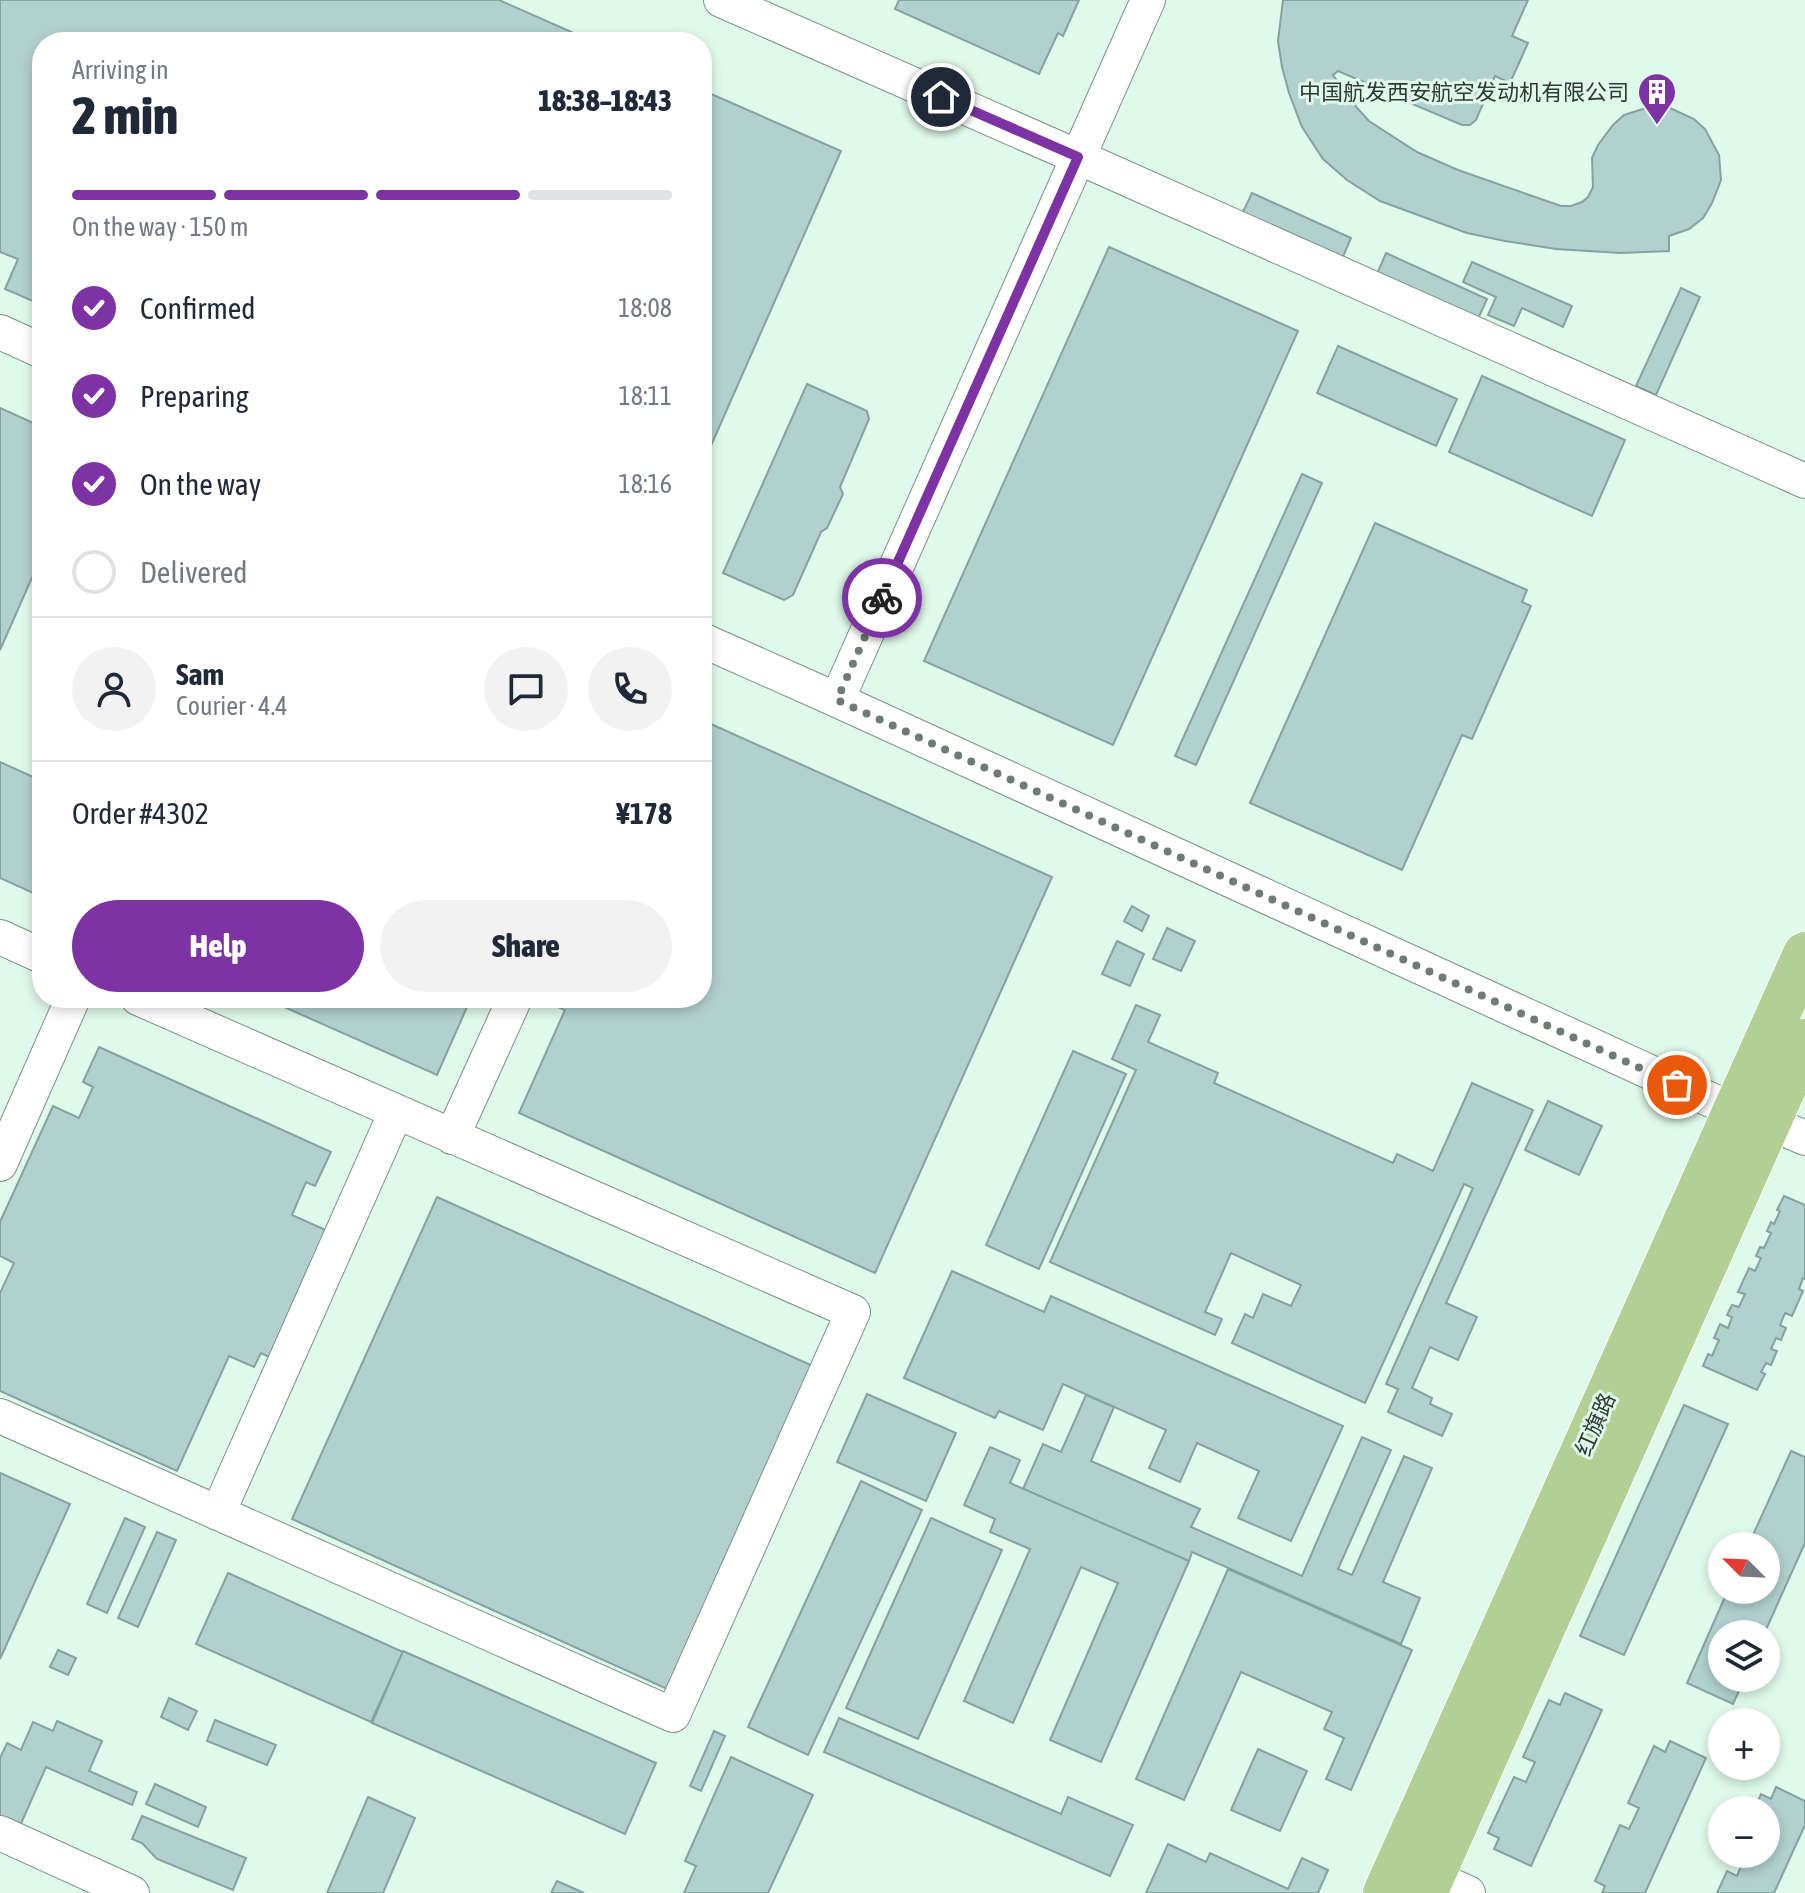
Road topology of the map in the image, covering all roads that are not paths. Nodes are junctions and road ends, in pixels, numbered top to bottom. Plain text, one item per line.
1 (721, 0) edge
2 (1148, 0) edge
3 (1078, 157) junction
4 (0, 332) edge
5 (32, 346) edge
6 (1805, 481) edge
7 (712, 644) edge
8 (837, 700) junction
9 (0, 937) edge
10 (32, 951) edge
11 (1805, 954) edge
12 (69, 1008) edge
13 (161, 1008) edge
14 (510, 1008) edge
15 (1805, 1041) edge
16 (396, 1112) junction
17 (1769, 1124) edge
18 (452, 1137) junction
19 (0, 1164) edge
20 (0, 1416) edge
21 (218, 1513) junction
22 (0, 1833) edge
23 (1422, 1884) edge
24 (132, 1893) edge

1 - 3 street
2 - 3 street
3 - 6 street
3 - 8 street
4 - 5 street
7 - 8 street
8 - 17 street
9 - 10 street
11 - 17 main road, 红旗路
12 - 19 street
13 - 16 street
14 - 18 street
15 - 17 main road, 红旗路
16 - 18 street
16 - 21 street
17 - 23 main road, 红旗路
18 - 21 street
20 - 21 street
22 - 24 street

